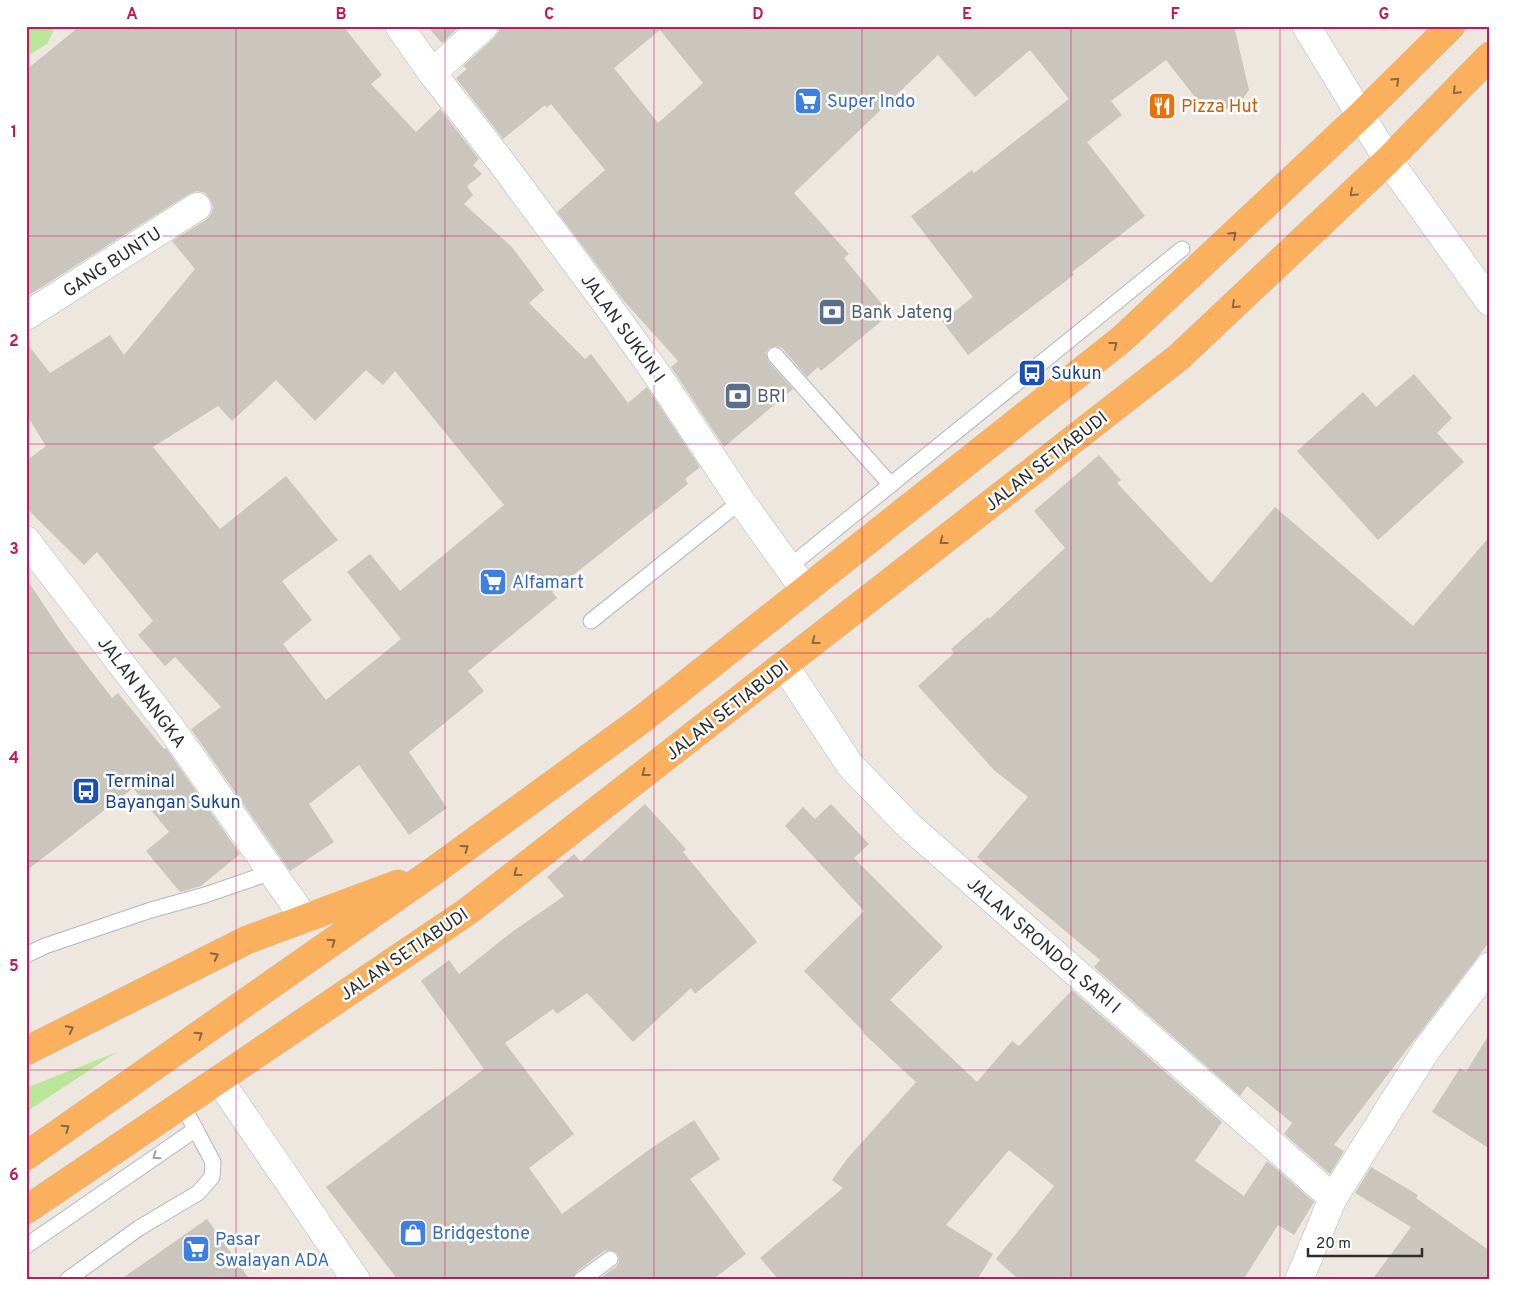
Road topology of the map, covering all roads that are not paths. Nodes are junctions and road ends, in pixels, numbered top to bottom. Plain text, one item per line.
1 (399, 26) edge
2 (484, 26) edge
3 (1306, 26) edge
4 (1437, 32) edge
5 (1490, 56) edge
6 (432, 73) junction
7 (1361, 115) junction
8 (1388, 160) junction
9 (197, 208) dead end
10 (1182, 249) dead end
11 (1490, 302) edge
12 (26, 316) edge
13 (775, 356) dead end
14 (891, 485) junction
15 (742, 501) junction
16 (26, 540) edge
17 (789, 567) junction
18 (805, 590) junction
19 (591, 621) dead end
20 (784, 665) junction
21 (435, 870) junction
22 (272, 872) junction
23 (305, 918) junction
24 (26, 955) edge
25 (1490, 966) edge
26 (26, 1051) edge
27 (219, 1080) junction
28 (182, 1104) junction
29 (196, 1129) junction
30 (26, 1156) edge
31 (1333, 1198) junction
32 (26, 1210) edge
33 (26, 1246) edge
34 (610, 1259) dead end
35 (67, 1280) edge
36 (356, 1280) edge
37 (580, 1280) edge
38 (1300, 1280) edge

1 - 6 street, JALAN SUKUN I
2 - 6 street
3 - 7 street
7 -> 4 highway
5 -> 8 highway, JALAN SETIABUDI
6 - 15 street, JALAN SUKUN I
7 - 8 street
18 -> 7 highway
8 - 11 street
8 -> 20 highway, JALAN SETIABUDI
9 - 12 street, GANG BUNTU
10 - 14 lane
13 - 14 lane
14 - 17 lane
15 - 17 street, JALAN SUKUN I
15 - 19 lane
16 - 22 street, JALAN NANGKA
17 - 18 street, JALAN SUKUN I
21 -> 18 highway
20 -> 27 highway, JALAN SETIABUDI
20 - 31 street, JALAN SRONDOL SARI I
21 - 23 highway
30 -> 21 highway
22 - 23 street, JALAN NANGKA
22 - 24 lane
26 -> 23 highway
25 - 31 street
27 - 28 highway, JALAN SETIABUDI
27 - 36 street
28 - 29 lane
28 - 32 highway, JALAN SETIABUDI
29 -> 33 lane
29 - 35 lane
31 - 38 street
34 - 37 lane

